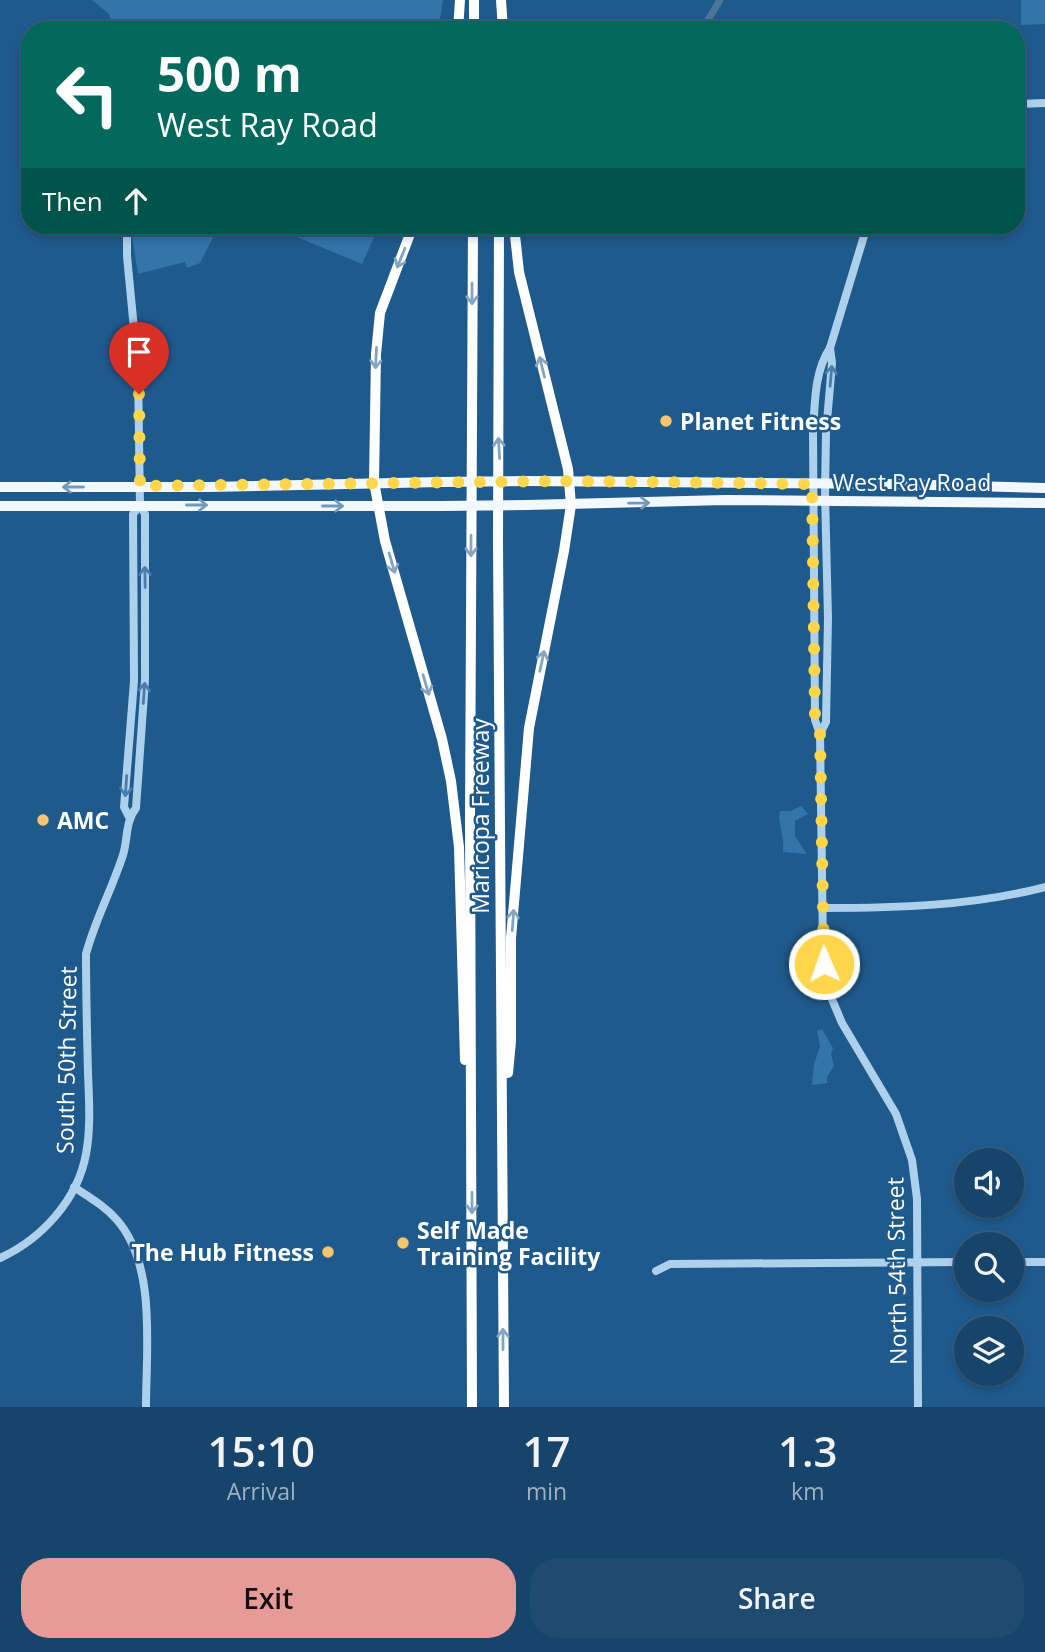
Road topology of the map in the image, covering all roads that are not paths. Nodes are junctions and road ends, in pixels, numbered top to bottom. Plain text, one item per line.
1 (460, 0) edge
2 (474, 0) edge
3 (501, 0) edge
4 (459, 21) edge
5 (474, 21) edge
6 (502, 21) edge
7 (1045, 103) edge
8 (1025, 104) edge
9 (127, 235) edge
10 (410, 235) edge
11 (472, 235) edge
12 (499, 235) edge
13 (515, 235) edge
14 (864, 235) edge
15 (831, 348) junction
16 (569, 481) junction
17 (374, 482) junction
18 (812, 484) junction
19 (825, 484) junction
20 (0, 487) edge
21 (1045, 488) edge
22 (140, 495) junction
23 (812, 501) junction
24 (825, 501) junction
25 (1045, 503) edge
26 (571, 505) junction
27 (0, 506) edge
28 (377, 506) junction
29 (820, 734) junction
30 (1045, 887) edge
31 (822, 908) junction
32 (472, 1135) junction
33 (502, 1135) junction
34 (74, 1187) junction
35 (0, 1258) edge
36 (918, 1262) junction
37 (954, 1262) edge
38 (1024, 1262) edge
39 (1045, 1262) edge
40 (656, 1271) dead end
41 (146, 1407) edge
42 (472, 1407) edge
43 (504, 1407) edge
44 (918, 1407) edge

1 - 4 highway
2 - 5 highway
3 - 6 highway
7 - 8 street
9 - 22 street, South 50th Street
10 -> 17 highway
11 -> 32 highway, Maricopa Freeway
33 -> 12 highway, Maricopa Freeway
16 -> 13 highway
14 - 15 street, North 54th Street
15 - 18 street, North 54th Street
19 -> 15 street, North 54th Street
16 - 17 main road, West Ray Road, bridge
16 - 18 main road, West Ray Road
16 - 26 highway
17 - 22 main road, West Ray Road
17 - 28 highway
18 - 19 main road, West Ray Road
18 - 23 street, North 54th Street
19 - 21 main road, West Ray Road
19 - 24 street, North 54th Street
22 -> 20 main road
22 - 27 main road
22 -> 28 main road, West Ray Road
22 - 34 street, South 50th Street
23 - 24 main road, West Ray Road
26 -> 23 main road, West Ray Road
23 - 29 street, North 54th Street
24 - 25 main road, West Ray Road
24 - 29 street, North 54th Street
26 - 28 main road, West Ray Road, bridge
33 -> 26 highway
28 -> 32 highway
29 - 31 street, North 54th Street
30 - 31 street
31 - 36 street, North 54th Street
32 -> 42 highway, Maricopa Freeway
43 -> 33 highway, Maricopa Freeway
34 - 35 street
34 - 41 street, South 50th Street
36 - 37 street
36 - 40 street
36 - 44 street, North 54th Street
38 - 39 street

